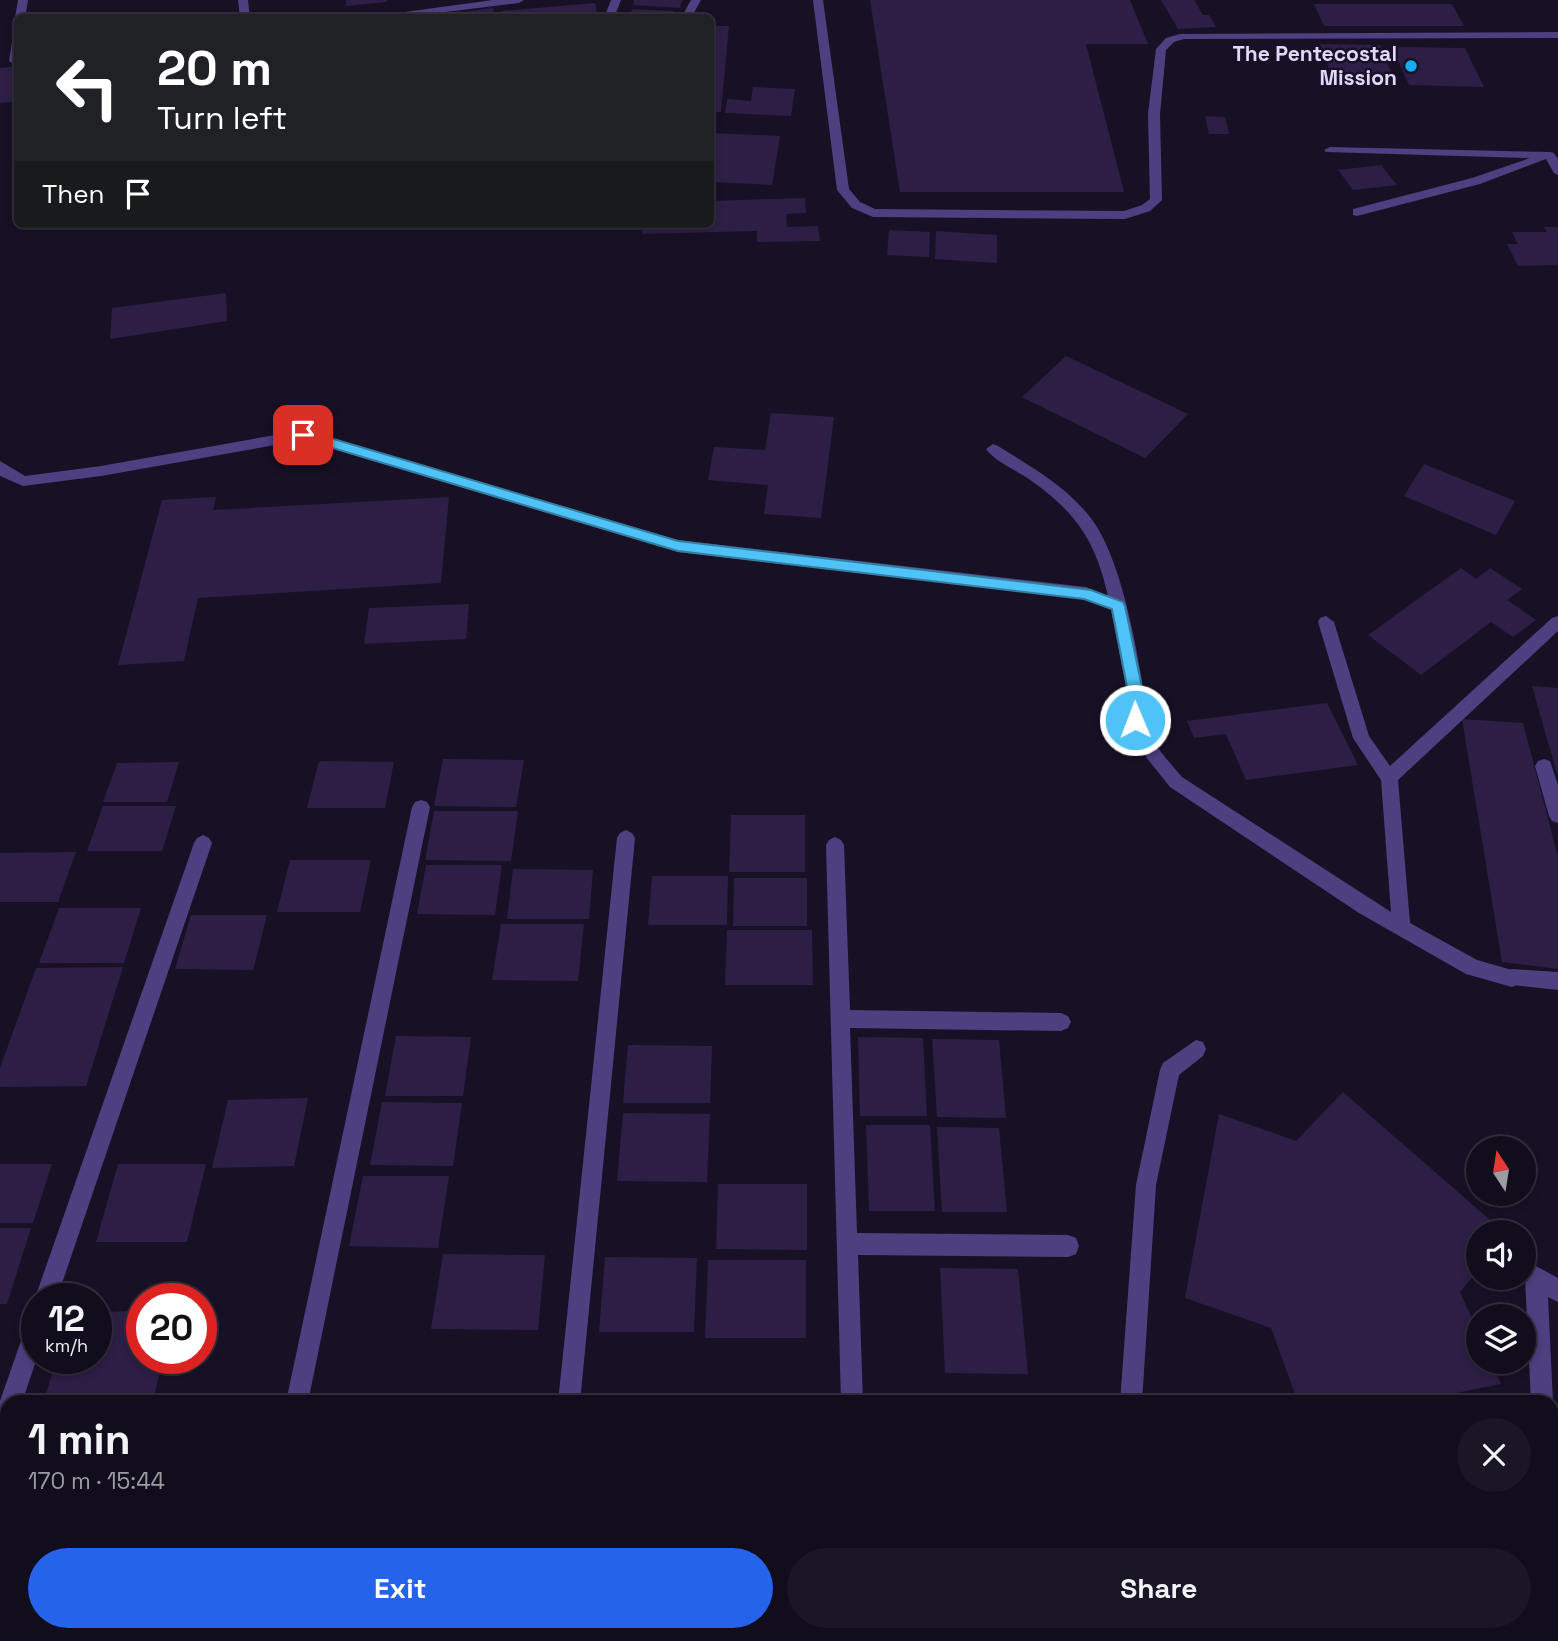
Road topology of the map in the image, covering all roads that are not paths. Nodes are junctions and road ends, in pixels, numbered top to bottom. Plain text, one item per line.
1 (412, 0) edge
2 (519, 0) edge
3 (818, 0) edge
4 (415, 13) junction
5 (406, 14) edge
6 (1558, 35) edge
7 (1330, 150) dead end
8 (1554, 154) edge
9 (1558, 171) edge
10 (1357, 212) dead end
11 (992, 449) dead end
12 (0, 466) edge
13 (1118, 606) junction
14 (1326, 622) dead end
15 (1558, 622) edge
16 (1544, 766) dead end
17 (1389, 778) junction
18 (421, 807) dead end
19 (1558, 816) edge
20 (626, 838) dead end
21 (203, 843) dead end
22 (835, 845) dead end
23 (1401, 927) junction
24 (1558, 981) edge
25 (841, 1019) junction
26 (1061, 1022) dead end
27 (1196, 1049) dead end
28 (847, 1244) junction
29 (1068, 1246) dead end
30 (51, 1283) edge
31 (1558, 1291) edge
32 (21, 1373) edge
33 (13, 1395) edge
34 (298, 1395) edge
35 (570, 1395) edge
36 (852, 1395) edge
37 (1131, 1395) edge
38 (1542, 1395) edge

1 - 4 street
2 - 4 street
3 - 6 street
4 - 5 street
7 - 8 street
8 - 9 street
8 - 10 street
11 - 13 street
12 - 13 street
13 - 23 street
14 - 17 street
15 - 17 street
16 - 19 street
17 - 23 street
18 - 34 street
20 - 35 street
21 - 30 street
22 - 25 street
23 - 24 street
25 - 26 street
25 - 28 street
27 - 37 street
28 - 29 street
28 - 36 street
31 - 38 street
32 - 33 street

